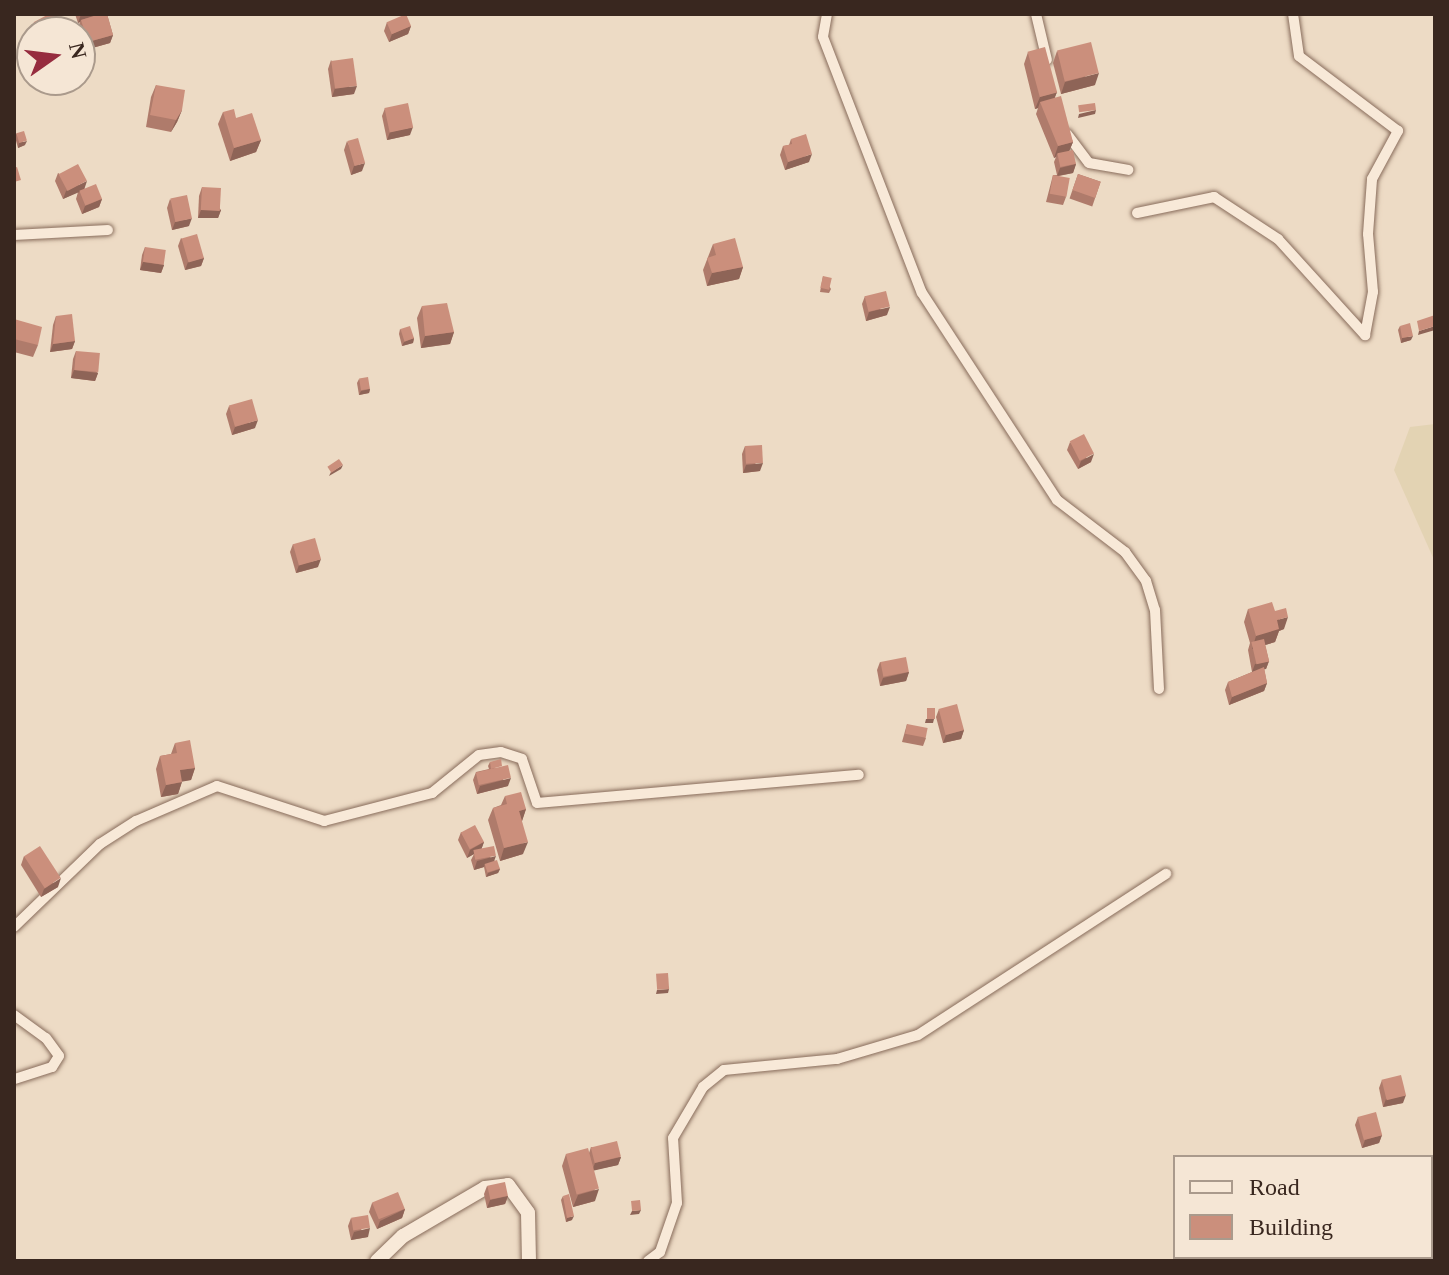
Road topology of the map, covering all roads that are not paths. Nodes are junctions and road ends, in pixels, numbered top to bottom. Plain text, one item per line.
1 (827, 14) edge
2 (1036, 14) edge
3 (1293, 14) edge
4 (1050, 72) edge
5 (1065, 126) edge
6 (1128, 170) dead end
7 (1137, 213) dead end
8 (108, 230) dead end
9 (14, 235) edge
10 (1159, 689) dead end
11 (859, 775) dead end
12 (1166, 874) dead end
13 (14, 927) edge
14 (14, 1015) edge
15 (14, 1079) edge
16 (385, 1258) edge
17 (529, 1261) edge
18 (648, 1261) edge

1 - 10 street
2 - 4 street
3 - 7 street
5 - 6 street
8 - 9 street
11 - 13 street
12 - 18 street
14 - 15 street
16 - 17 main road

